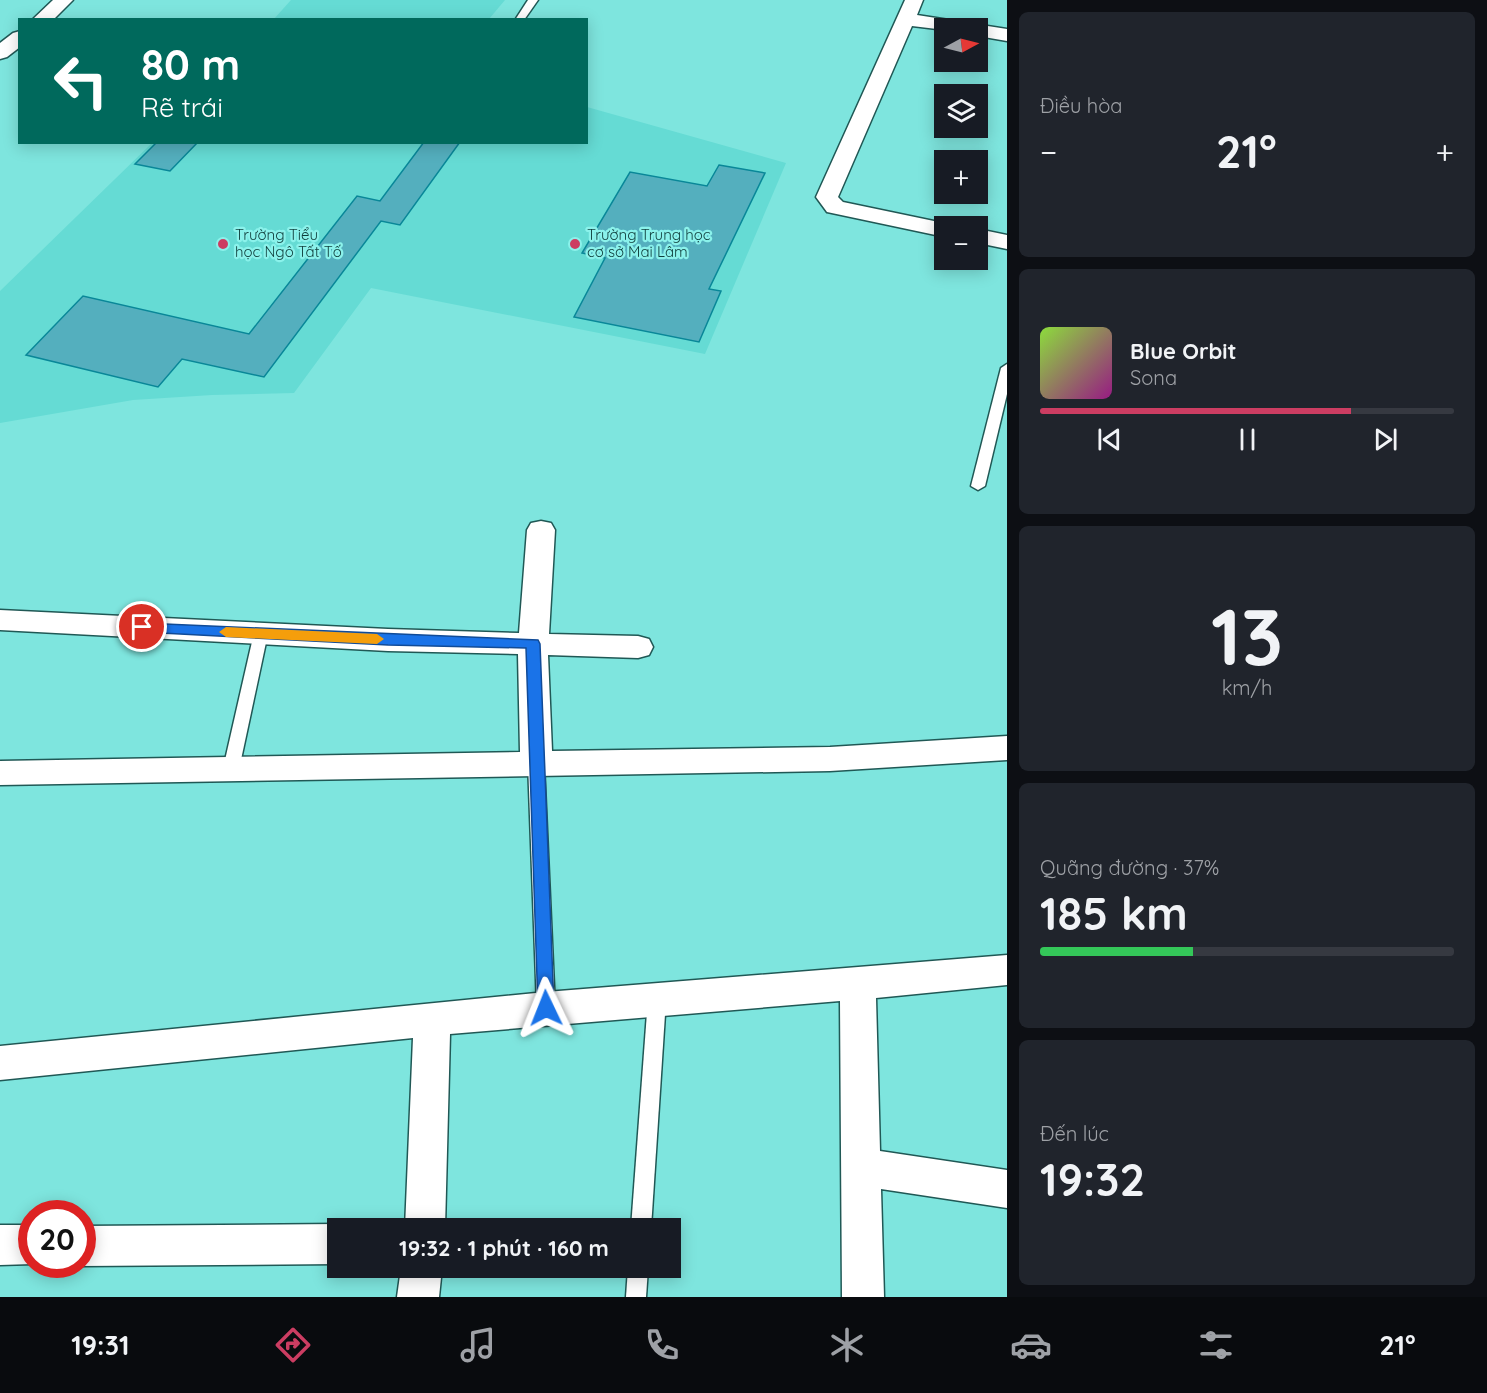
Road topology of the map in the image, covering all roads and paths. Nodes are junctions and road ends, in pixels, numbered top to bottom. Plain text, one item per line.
1 (64, 0) edge
2 (533, 0) edge
3 (910, 9) edge
4 (43, 18) edge
5 (520, 18) edge
6 (937, 18) edge
7 (988, 32) edge
8 (1007, 35) edge
9 (18, 39) edge
10 (0, 53) edge
11 (934, 228) edge
12 (988, 238) edge
13 (1007, 242) edge
14 (1007, 368) edge
15 (978, 486) dead end
16 (541, 530) dead end
17 (0, 620) edge
18 (261, 633) junction
19 (533, 644) junction
20 (638, 647) dead end
21 (1007, 748) edge
22 (536, 762) junction
23 (231, 769) junction
24 (0, 773) edge
25 (1007, 970) edge
26 (858, 984) junction
27 (657, 999) junction
28 (546, 1008) junction
29 (432, 1020) junction
30 (0, 1063) edge
31 (861, 1167) junction
32 (1007, 1189) edge
33 (425, 1218) edge
34 (641, 1218) edge
35 (327, 1244) edge
36 (0, 1245) edge
37 (18, 1245) edge
38 (96, 1246) edge
39 (421, 1278) edge
40 (637, 1278) edge
41 (418, 1297) edge
42 (636, 1297) edge
43 (863, 1297) edge

1 - 4 street
2 - 5 lane
3 - 6 street
3 - 11 street
7 - 8 street
9 - 10 street
12 - 13 street
14 - 15 lane
16 - 19 street
17 - 18 street
18 - 19 street
18 - 23 lane
19 - 20 street
19 - 22 street
21 - 22 street
22 - 23 street
22 - 28 lane
23 - 24 street
25 - 26 street
26 - 27 street
26 - 31 street
27 - 28 street
27 - 34 lane
28 - 29 street
29 - 30 street
29 - 33 street
31 - 32 street
31 - 43 street
35 - 38 street
36 - 37 street
39 - 41 street
40 - 42 lane

